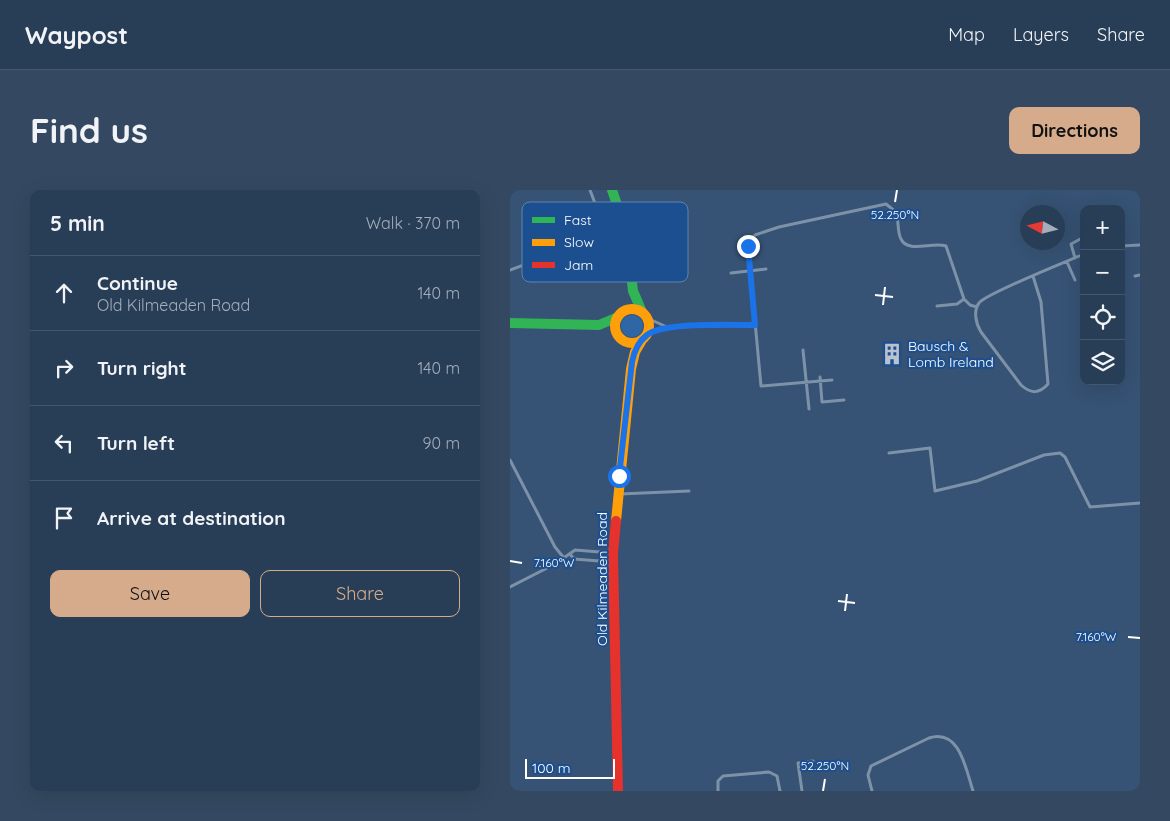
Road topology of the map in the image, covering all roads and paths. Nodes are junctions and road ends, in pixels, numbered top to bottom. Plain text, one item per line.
1 (590, 190) edge
2 (612, 190) edge
3 (594, 202) edge
4 (616, 202) edge
5 (1080, 239) edge
6 (1140, 245) edge
7 (1125, 246) edge
8 (1080, 256) edge
9 (1075, 258) junction
10 (1067, 262) junction
11 (522, 266) edge
12 (766, 269) dead end
13 (510, 270) edge
14 (750, 271) junction
15 (731, 272) dead end
16 (1140, 275) edge
17 (1033, 276) junction
18 (1135, 276) dead end
19 (1075, 280) dead end
20 (632, 282) edge
21 (633, 282) edge
22 (964, 299) junction
23 (937, 306) dead end
24 (977, 307) junction
25 (620, 315) junction
26 (644, 315) junction
27 (510, 323) edge
28 (592, 325) junction
29 (755, 325) junction
30 (668, 327) junction
31 (644, 337) junction
32 (621, 339) junction
33 (802, 350) dead end
34 (631, 369) junction
35 (820, 379) junction
36 (832, 380) dead end
37 (806, 382) junction
38 (844, 400) dead end
39 (809, 409) dead end
40 (889, 453) dead end
41 (510, 460) edge
42 (690, 491) dead end
43 (617, 494) junction
44 (1140, 503) edge
45 (570, 554) junction
46 (613, 557) junction
47 (564, 558) junction
48 (510, 587) edge
49 (813, 761) dead end
50 (618, 791) edge
51 (718, 791) edge
52 (780, 791) edge
53 (802, 791) edge
54 (872, 791) edge
55 (974, 791) edge

1 - 3 lane
2 - 4 street
5 - 9 lane
6 - 7 lane
8 - 9 lane
9 - 10 lane
10 - 17 lane
10 - 19 lane
11 - 13 lane
12 - 14 lane
14 - 15 lane
14 - 22 lane
14 - 29 lane
16 - 18 lane
17 - 24 lane
17 - 24 lane
20 - 25 street
21 - 26 street
22 - 23 lane
22 - 24 lane
25 - 26 street
25 - 28 street
25 - 32 street
26 - 30 lane
26 - 31 street
27 - 28 street
28 - 32 street
29 - 30 lane
29 - 37 lane
30 - 31 lane
31 - 32 street
31 - 34 street, Old Kilmeaden Road
32 - 34 street, Old Kilmeaden Road
33 - 37 lane
34 - 43 street, Old Kilmeaden Road
35 - 36 lane
35 - 37 lane
35 - 38 lane
37 - 39 lane
40 - 44 lane
41 - 47 lane
42 - 43 lane
43 - 46 street, Old Kilmeaden Road
45 - 46 lane
45 - 46 lane
45 - 47 lane
46 - 50 street, Old Kilmeaden Road
47 - 48 lane
49 - 53 lane
51 - 52 lane
54 - 55 lane

